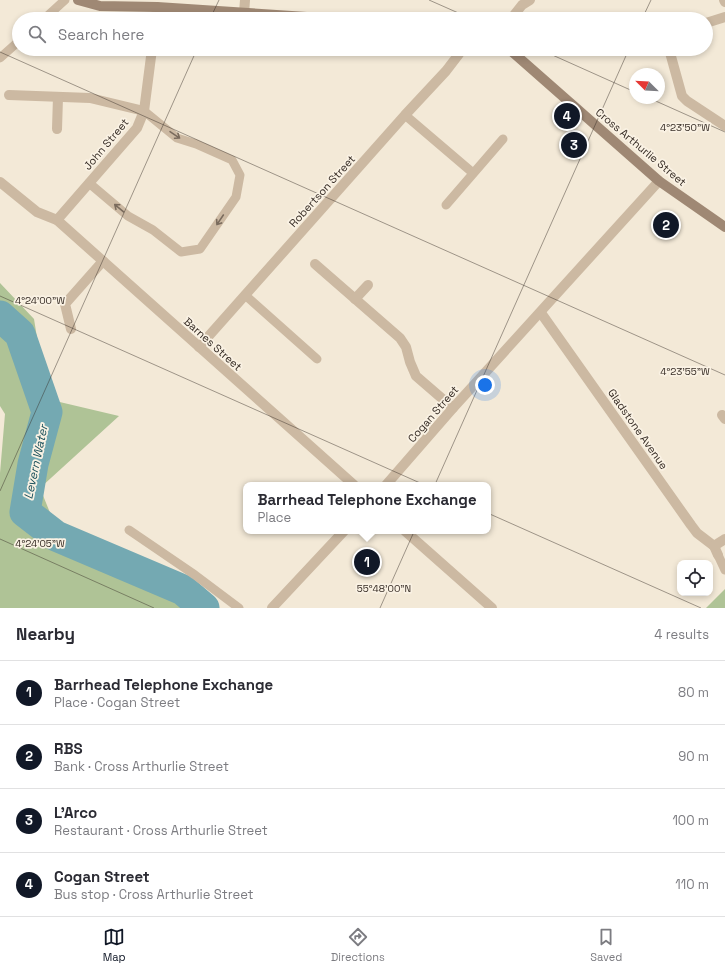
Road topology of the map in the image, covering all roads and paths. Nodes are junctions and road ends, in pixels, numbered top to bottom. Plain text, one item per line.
1 (65, 0) edge
2 (78, 0) edge
3 (245, 0) edge
4 (530, 0) edge
5 (157, 7) junction
6 (52, 12) edge
7 (157, 12) edge
8 (230, 12) edge
9 (244, 12) edge
10 (516, 12) edge
11 (725, 17) edge
12 (713, 21) edge
13 (12, 47) edge
14 (151, 56) edge
15 (457, 56) edge
16 (517, 56) edge
17 (671, 56) edge
18 (0, 58) edge
19 (9, 95) dead end
20 (58, 97) junction
21 (144, 111) junction
22 (405, 115) junction
23 (725, 126) edge
24 (57, 129) dead end
25 (503, 140) dead end
26 (473, 173) junction
27 (659, 181) junction
28 (0, 182) edge
29 (89, 183) junction
30 (446, 204) dead end
31 (57, 220) junction
32 (725, 227) edge
33 (103, 261) junction
34 (315, 264) dead end
35 (368, 285) dead end
36 (245, 295) junction
37 (355, 299) junction
38 (541, 313) junction
39 (71, 329) dead end
40 (198, 347) junction
41 (317, 359) dead end
42 (453, 408) junction
43 (351, 482) edge
44 (389, 482) edge
45 (129, 530) dead end
46 (341, 534) edge
47 (409, 534) edge
48 (725, 539) edge
49 (716, 551) junction
50 (725, 570) edge
51 (239, 608) edge
52 (272, 608) edge
53 (492, 608) edge

1 - 6 lane
2 - 5 main road
3 - 9 street
4 - 10 street
5 - 7 street
5 - 8 main road
11 - 12 street
13 - 18 lane
14 - 21 street, John Street
15 - 22 street, Robertson Street
16 - 27 main road, Cross Arthurlie Street
17 - 23 street
19 - 20 street
20 - 21 street
20 - 24 street
21 - 29 street, John Street
21 -> 29 lane
22 - 26 lane
22 - 36 street, Robertson Street
25 - 26 lane
26 - 30 lane
27 - 32 main road, Cross Arthurlie Street
27 - 38 street, Cogan Street
28 - 31 street, Barnes Street
29 - 31 street, John Street
31 - 33 street, Barnes Street
33 - 39 street
33 - 40 street, Barnes Street
34 - 37 street
35 - 37 street
36 - 40 street, Robertson Street
36 - 41 lane
37 - 42 street
38 - 42 street, Cogan Street
38 - 49 street, Gladstone Avenue
40 - 43 street, Barnes Street
42 - 44 street, Cogan Street
45 - 51 lane
46 - 52 street
47 - 53 street
48 - 49 street
49 - 50 lane

